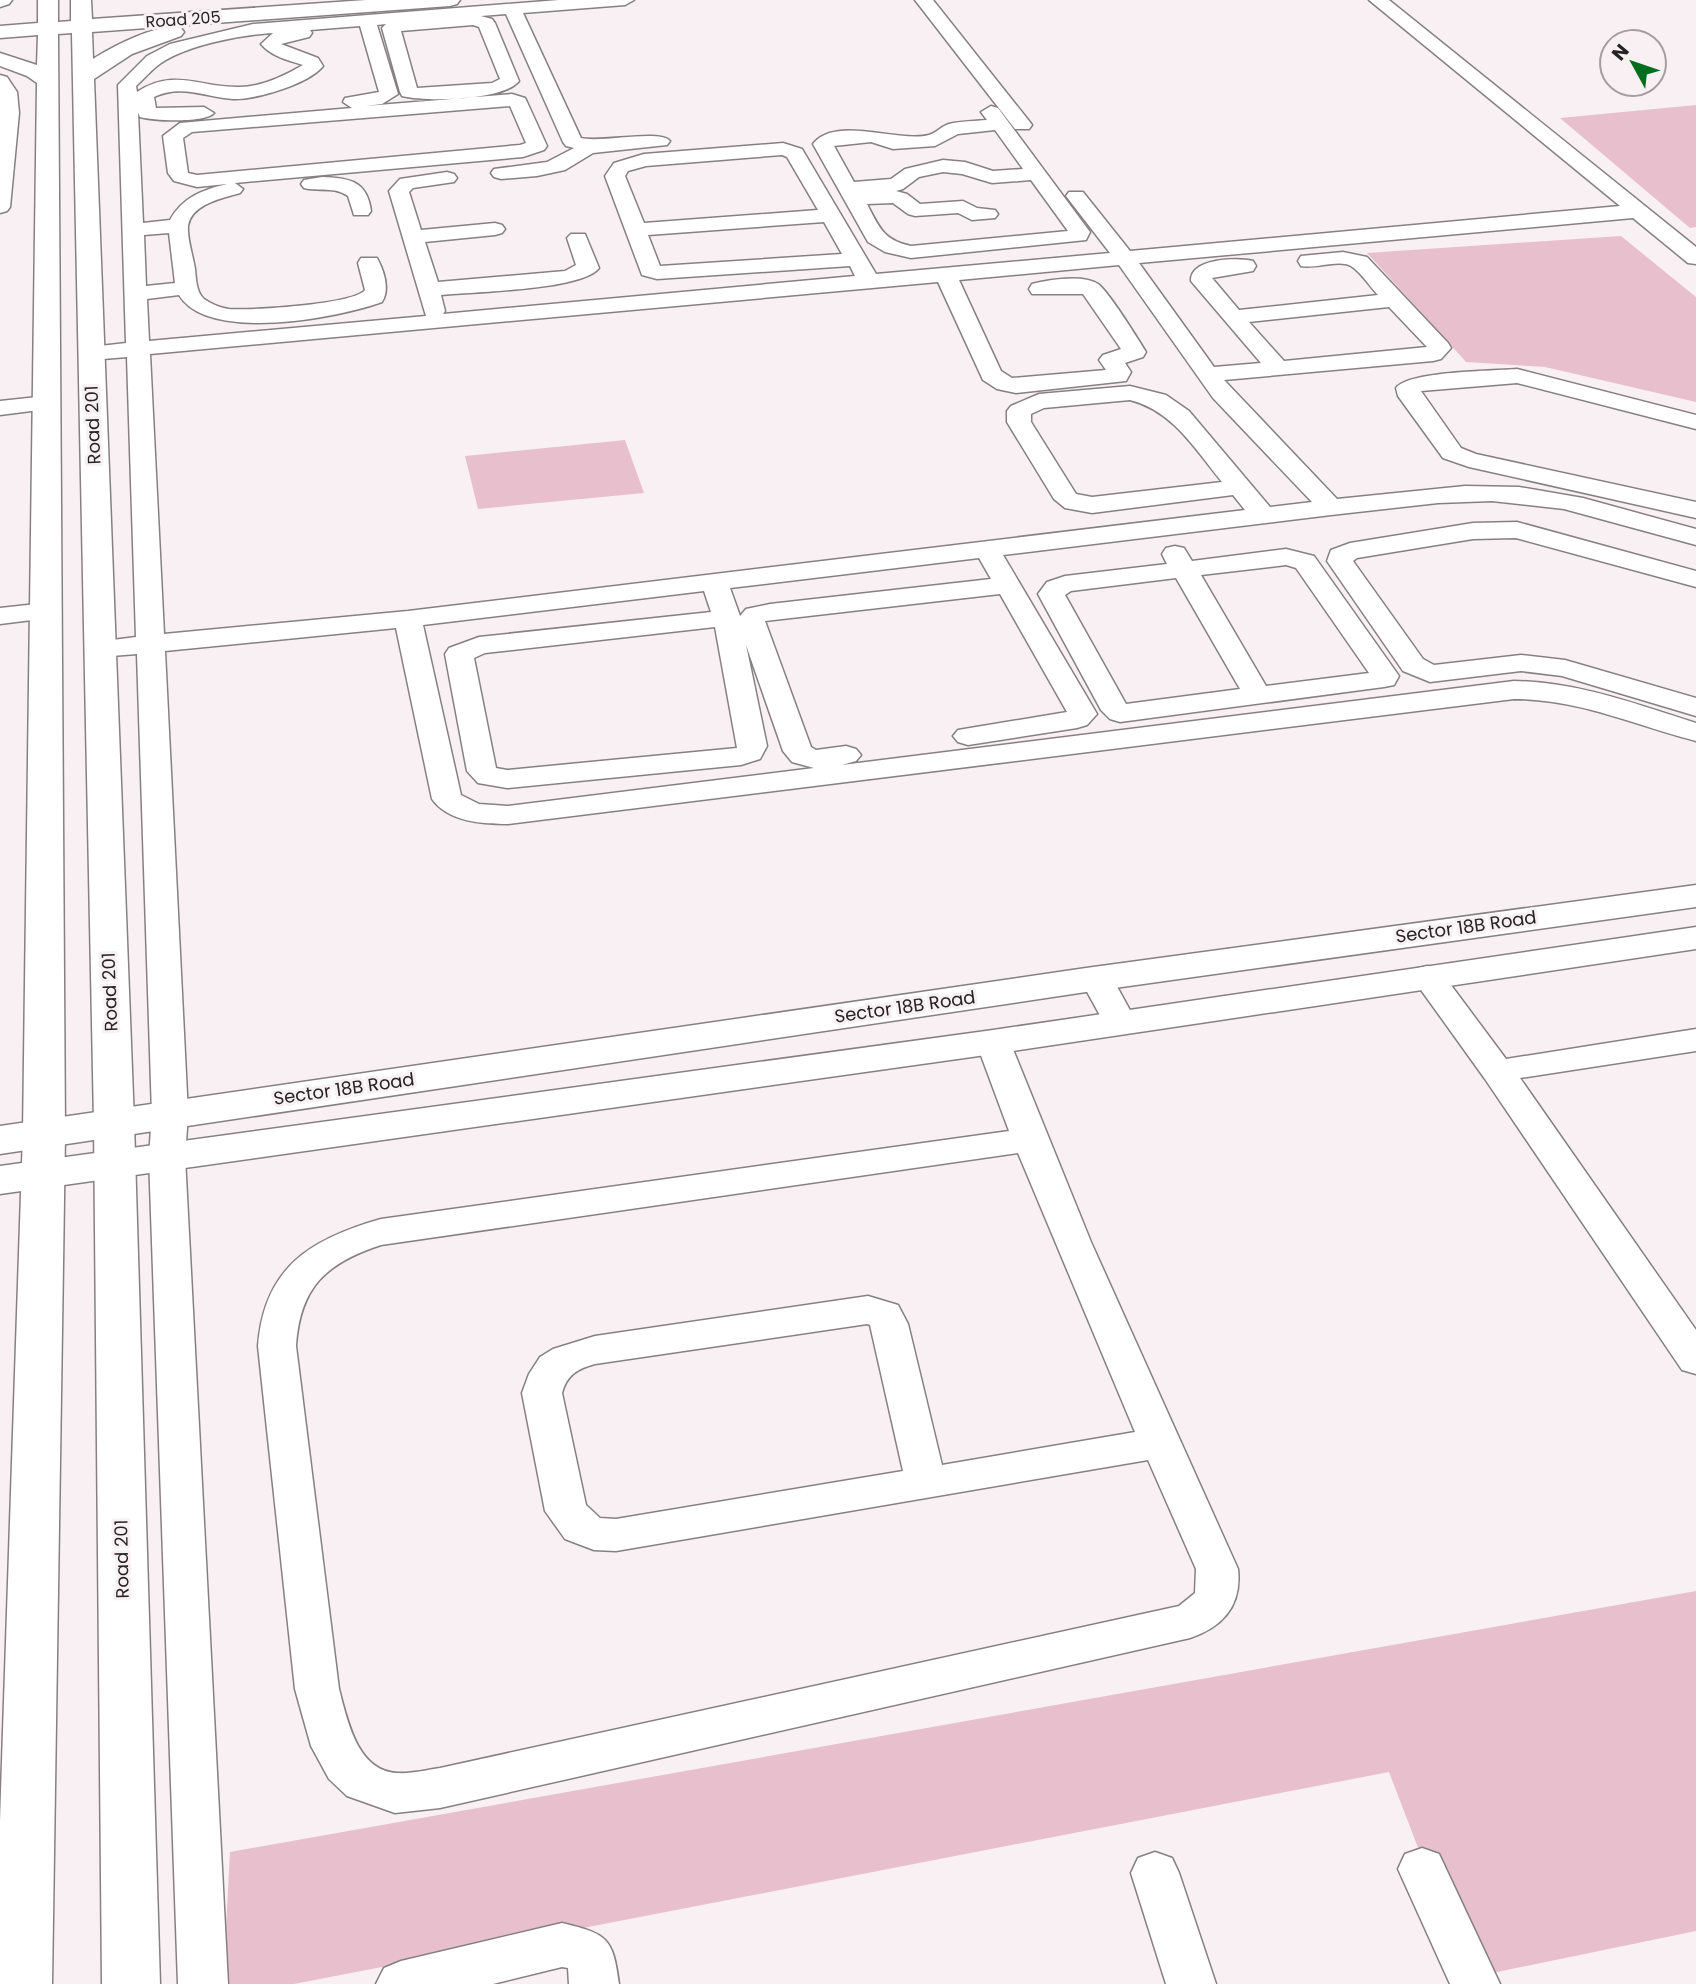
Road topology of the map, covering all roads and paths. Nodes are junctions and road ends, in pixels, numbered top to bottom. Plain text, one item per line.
1 (210, 0) edge
2 (335, 0) edge
3 (625, 0) edge
4 (925, 0) edge
5 (1378, 0) edge
6 (446, 4) edge
7 (257, 10) junction
8 (513, 12) junction
9 (64, 16) edge
10 (480, 20) junction
11 (368, 23) junction
12 (0, 24) edge
13 (0, 32) edge
14 (0, 59) edge
15 (65, 79) junction
16 (0, 81) edge
17 (1000, 116) junction
18 (936, 117) dead end
19 (882, 122) dead end
20 (813, 128) dead end
21 (786, 130) dead end
22 (589, 146) junction
23 (153, 158) junction
24 (535, 169) junction
25 (1041, 179) junction
26 (549, 193) dead end
27 (851, 194) junction
28 (0, 207) edge
29 (361, 211) dead end
30 (1637, 211) junction
31 (988, 214) junction
32 (832, 215) junction
33 (178, 226) junction
34 (495, 229) dead end
35 (132, 230) junction
36 (636, 230) junction
37 (1079, 236) junction
38 (415, 237) junction
39 (578, 238) dead end
40 (1004, 244) junction
41 (1696, 258) edge
42 (856, 259) junction
43 (1126, 260) junction
44 (369, 262) dead end
45 (1102, 262) junction
46 (946, 275) junction
47 (869, 281) junction
48 (187, 288) junction
49 (429, 289) junction
50 (1019, 291) dead end
51 (135, 294) junction
52 (981, 294) dead end
53 (955, 296) junction
54 (1393, 300) junction
55 (1233, 317) junction
56 (437, 320) junction
57 (138, 348) junction
58 (91, 353) junction
59 (1278, 369) junction
60 (1214, 384) junction
61 (47, 403) junction
62 (1696, 404) edge
63 (0, 408) edge
64 (1696, 422) edge
65 (1240, 487) junction
66 (1331, 508) junction
67 (1696, 510) edge
68 (1264, 516) junction
69 (1159, 528) junction
70 (1696, 537) edge
71 (987, 549) junction
72 (1185, 570) junction
73 (1696, 579) edge
74 (714, 582) junction
75 (1009, 585) junction
76 (46, 611) junction
77 (0, 616) edge
78 (727, 618) junction
79 (408, 619) junction
80 (150, 643) junction
81 (99, 649) junction
82 (1259, 697) junction
83 (1696, 707) edge
84 (1696, 732) edge
85 (1696, 896) edge
86 (1696, 938) edge
87 (1427, 976) junction
88 (1097, 979) junction
89 (1120, 1023) junction
90 (1696, 1040) edge
91 (993, 1042) junction
92 (1497, 1071) junction
93 (170, 1114) junction
94 (114, 1122) junction
95 (44, 1134) junction
96 (0, 1140) edge
97 (1030, 1140) junction
98 (167, 1157) junction
99 (114, 1164) junction
100 (42, 1174) junction
101 (0, 1180) edge
102 (1696, 1360) edge
103 (1159, 1443) junction
104 (926, 1483) junction
105 (1422, 1869) dead end
106 (1155, 1873) dead end
107 (23, 1984) edge
108 (131, 1984) edge
109 (203, 1984) edge
110 (401, 1984) edge
111 (594, 1984) edge
112 (1191, 1984) edge
113 (1475, 1984) edge

1 - 7 main road
2 - 7 main road, Road 205
3 - 8 street
4 - 17 street
5 - 30 street
6 - 7 main road, Road 205
6 - 8 street
6 - 11 street
7 - 9 main road, Road 205
7 - 15 main road
8 - 10 street
8 - 22 street
9 - 12 main road, Road 205
9 - 13 main road, Road 205
9 - 15 main road, Road 201
10 - 10 street
11 - 11 street
11 - 23 street
14 - 15 main road
15 - 58 main road, Road 201
15 - 61 main road, Road 201
16 - 28 street
17 - 18 street
17 - 25 street
17 - 27 street
17 - 43 street
19 - 20 street
21 - 22 street
22 - 24 street
23 - 23 street
23 - 35 street
24 - 26 street
24 - 38 street
25 - 27 street
25 - 31 street
25 - 37 street
27 - 31 street
27 - 40 street
29 - 33 street
30 - 41 street
30 - 43 street
31 - 40 street
32 - 36 street
32 - 36 street
32 - 42 street
33 - 35 street
33 - 48 street
34 - 38 street
35 - 51 street
36 - 42 street
37 - 40 street
37 - 45 street
38 - 49 street
39 - 49 street
42 - 47 street
43 - 45 street
43 - 60 street
44 - 48 street
45 - 46 street
46 - 47 street
46 - 53 street
47 - 56 street
48 - 51 street
49 - 56 street
50 - 53 street
51 - 57 street
52 - 53 street
54 - 55 street
54 - 55 street
54 - 59 street
55 - 59 street
56 - 57 street
57 - 58 street
57 - 80 street
58 - 81 main road, Road 201
59 - 60 street
60 - 62 street
60 - 66 street
61 - 63 street
61 - 76 main road, Road 201
64 - 67 street
65 - 65 street
65 - 68 street
66 - 68 street
66 - 70 street
68 - 69 street
69 - 71 street
69 - 72 street
71 - 74 street
71 - 75 street
72 - 82 street
72 - 82 street
72 - 82 street
73 - 83 street
74 - 78 street
74 - 79 street
75 - 75 street
76 - 77 street
76 - 95 main road, Road 201
78 - 78 street
79 - 80 street
79 - 84 street
80 - 81 street
80 - 93 street
81 - 94 main road, Road 201
85 - 88 main road, Sector 18B Road
86 - 87 main road
87 - 89 main road
87 - 92 street
88 - 89 street
88 - 93 main road, Sector 18B Road
89 - 91 main road
90 - 92 street
91 - 97 street
91 - 98 main road
92 - 102 street
93 - 94 main road, Sector 18B Road
93 - 98 street
94 - 95 main road, Sector 18B Road
94 - 99 main road, Road 201
95 - 96 main road, Sector 18B Road
95 - 100 main road, Road 201
97 - 103 street
97 - 103 street
98 - 99 main road
98 - 109 street
99 - 100 main road
99 - 108 main road, Road 201
100 - 101 main road
100 - 107 main road, Road 201
103 - 104 street
104 - 104 street
105 - 113 street
106 - 112 street
110 - 111 street

